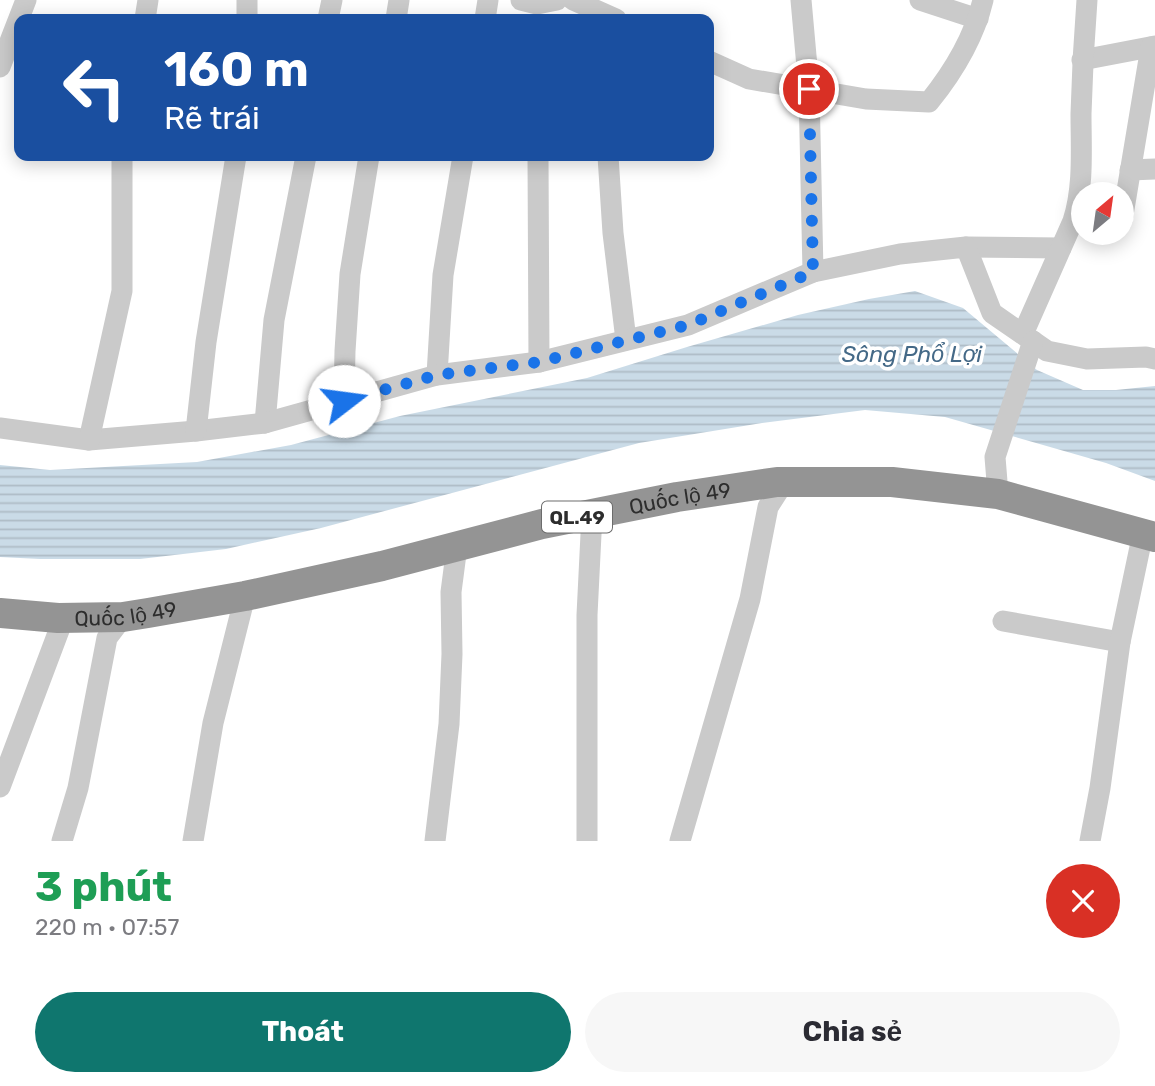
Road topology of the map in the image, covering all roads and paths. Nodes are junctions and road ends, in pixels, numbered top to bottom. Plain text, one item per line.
1 (573, 0) edge
2 (801, 0) edge
3 (920, 0) edge
4 (1087, 0) edge
5 (980, 10) edge
6 (599, 14) edge
7 (14, 32) edge
8 (1153, 46) edge
9 (1082, 60) junction
10 (714, 63) edge
11 (0, 67) edge
12 (809, 89) junction
13 (122, 161) edge
14 (235, 161) edge
15 (305, 161) edge
16 (368, 161) edge
17 (462, 161) edge
18 (538, 161) edge
19 (608, 161) edge
20 (1155, 169) edge
21 (1130, 170) junction
22 (1128, 182) edge
23 (966, 247) junction
24 (1061, 248) junction
25 (813, 272) junction
26 (626, 340) junction
27 (1028, 343) junction
28 (1155, 359) edge
29 (539, 362) junction
30 (437, 375) junction
31 (344, 401) junction
32 (264, 422) junction
33 (0, 428) edge
34 (196, 432) junction
35 (89, 440) junction
36 (784, 482) junction
37 (998, 494) junction
38 (592, 514) junction
39 (1149, 535) edge
40 (457, 546) junction
41 (245, 596) junction
42 (0, 613) edge
43 (64, 617) junction
44 (123, 617) junction
45 (1003, 621) dead end
46 (1120, 642) junction
47 (0, 786) edge
48 (62, 841) edge
49 (193, 841) edge
50 (435, 841) edge
51 (587, 841) edge
52 (680, 841) edge
53 (1090, 841) edge

1 - 6 street
2 - 12 street
3 - 5 street
4 - 9 street
5 - 12 street
7 - 11 street
8 - 9 street
8 - 21 street
9 - 24 street
10 - 12 street
12 - 25 street
13 - 35 street
14 - 34 street
15 - 32 street
16 - 31 street
17 - 30 street
18 - 29 street
19 - 26 street
20 - 21 street
21 - 22 street
23 - 24 street
23 - 25 street
23 - 27 street
24 - 27 street
25 - 26 street
26 - 29 street
27 - 28 street
27 - 37 street
29 - 30 street
30 - 31 street
31 - 32 street
32 - 34 street
33 - 35 street
34 - 35 street
36 - 37 highway, Quốc lộ 49 / QL.49
36 - 38 highway, Quốc lộ 49 / QL.49
36 - 52 street
37 - 39 highway, Quốc lộ 49 / QL.49
38 - 40 highway, Quốc lộ 49 / QL.49
38 - 51 street
39 - 46 street
40 - 41 highway, Quốc lộ 49 / QL.49
40 - 50 street
41 - 44 highway, Quốc lộ 49 / QL.49
41 - 49 street
42 - 43 highway, Quốc lộ 49 / QL.49
43 - 44 highway, Quốc lộ 49 / QL.49
43 - 47 street
44 - 48 street
45 - 46 street
46 - 53 street

